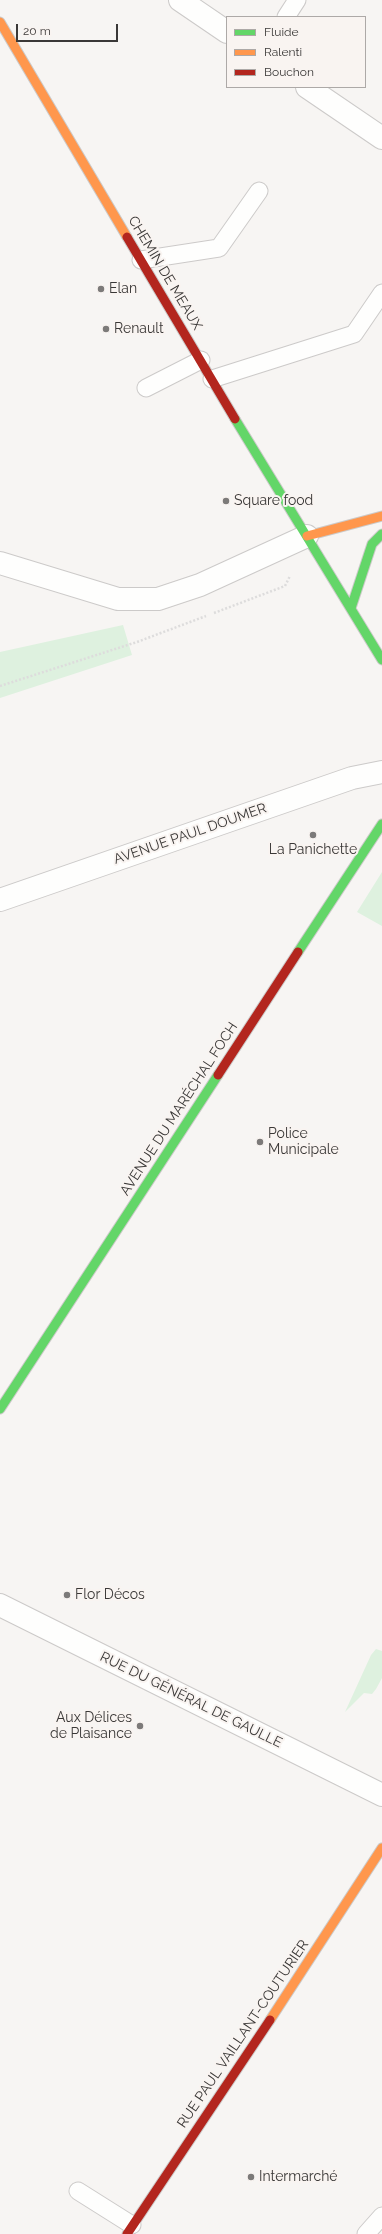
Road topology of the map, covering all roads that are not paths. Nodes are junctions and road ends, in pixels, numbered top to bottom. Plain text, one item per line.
1 (180, 0) edge
2 (298, 0) edge
3 (287, 16) edge
4 (0, 22) edge
5 (226, 31) edge
6 (308, 88) edge
7 (382, 138) edge
8 (258, 191) dead end
9 (141, 260) junction
10 (382, 293) edge
11 (201, 360) junction
12 (212, 379) junction
13 (146, 388) dead end
14 (382, 516) edge
15 (382, 534) edge
16 (307, 536) junction
17 (0, 563) edge
18 (351, 608) junction
19 (380, 651) edge
20 (382, 660) edge
21 (382, 772) edge
22 (382, 824) edge
23 (0, 900) edge
24 (0, 1409) edge
25 (0, 1605) edge
26 (382, 1795) edge
27 (382, 1848) edge
28 (78, 2191) dead end
29 (382, 2216) edge
30 (129, 2230) edge
31 (366, 2234) edge

1 - 5 street
2 - 3 lane
4 - 9 main road, CHEMIN DE MEAUX
6 - 7 street
8 - 9 lane
9 - 11 main road, CHEMIN DE MEAUX
10 - 12 lane
11 - 12 main road, CHEMIN DE MEAUX
11 - 13 lane
12 - 16 main road, CHEMIN DE MEAUX
14 - 16 main road
15 - 18 main road
16 - 17 street
16 - 18 main road, CHEMIN DE MEAUX
18 - 19 main road, CHEMIN DE MEAUX
19 - 20 main road, CHEMIN DE MEAUX
21 - 23 street, AVENUE PAUL DOUMER
22 - 24 main road, AVENUE DU MARÉCHAL FOCH
25 - 26 street, RUE DU GÉNÉRAL DE GAULLE
27 - 30 main road, RUE PAUL VAILLANT-COUTURIER
28 - 30 lane
29 - 31 lane

